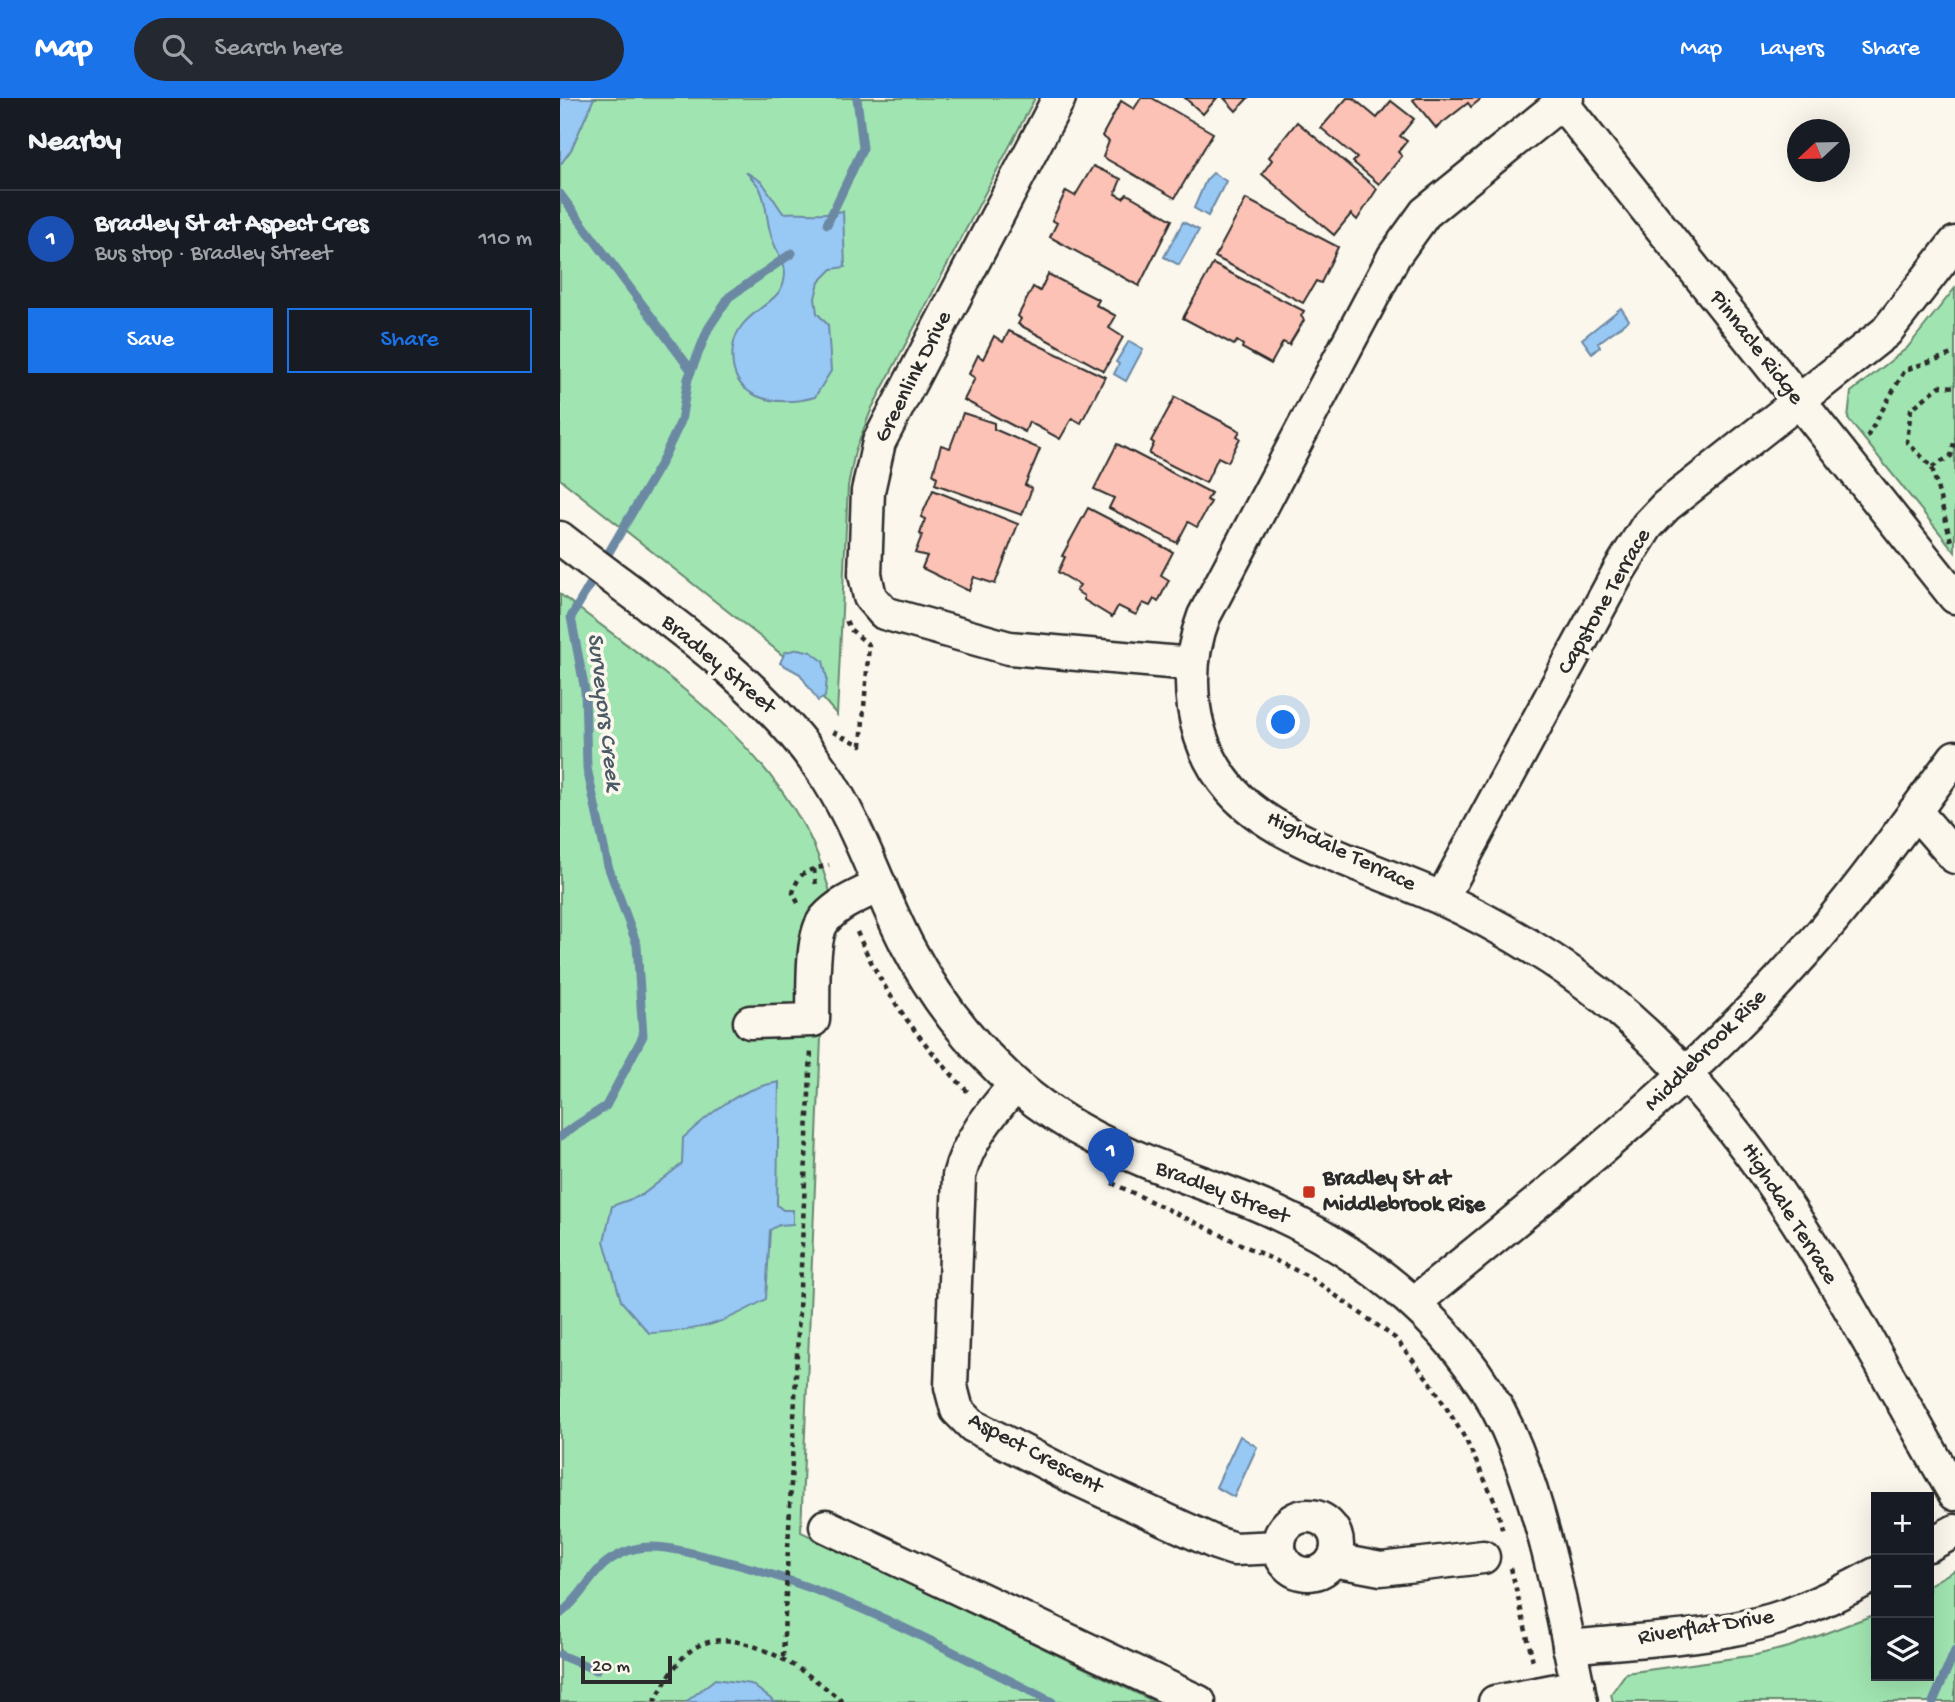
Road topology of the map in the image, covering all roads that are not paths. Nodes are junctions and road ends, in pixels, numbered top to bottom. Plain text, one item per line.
1 (1059, 98) edge
2 (1562, 99) edge
3 (1955, 243) edge
4 (1798, 402) junction
5 (564, 541) edge
6 (1955, 597) edge
7 (1192, 664) junction
8 (1955, 757) edge
9 (1915, 811) junction
10 (1955, 857) edge
11 (880, 886) junction
12 (1442, 898) junction
13 (750, 1022) dead end
14 (1687, 1073) junction
15 (1015, 1085) junction
16 (1413, 1303) junction
17 (1955, 1494) edge
18 (826, 1526) dead end
19 (1955, 1531) edge
20 (1934, 1542) edge
21 (1279, 1547) junction
22 (1499, 1551) road end
23 (1333, 1560) junction
24 (1871, 1576) edge
25 (1569, 1647) junction
26 (1579, 1694) edge
27 (1199, 1702) edge
28 (1495, 1702) edge

1 - 7 street, Greenlink Drive
2 - 4 street, Pinnacle Ridge
2 - 7 street, Highdale Terrace
3 - 4 street, Capstone Terrace
4 - 6 street, Pinnacle Ridge
4 - 12 street, Capstone Terrace
5 - 11 street, Bradley Street
7 - 12 street, Highdale Terrace
8 - 9 street, Middlebrook Rise
9 - 10 street
9 - 14 street, Middlebrook Rise
11 - 13 street
11 - 15 street, Bradley Street
12 - 14 street, Highdale Terrace
14 - 16 street, Middlebrook Rise
14 - 17 street, Highdale Terrace
15 - 16 street, Bradley Street
15 - 21 street, Aspect Crescent
16 - 25 street, Bradley Street
18 - 27 street
19 - 20 street
21 - 23 street
21 - 23 street
22 - 23 street
24 - 25 street, Riverflat Drive
25 - 26 street, Bradley Street
26 - 28 street

